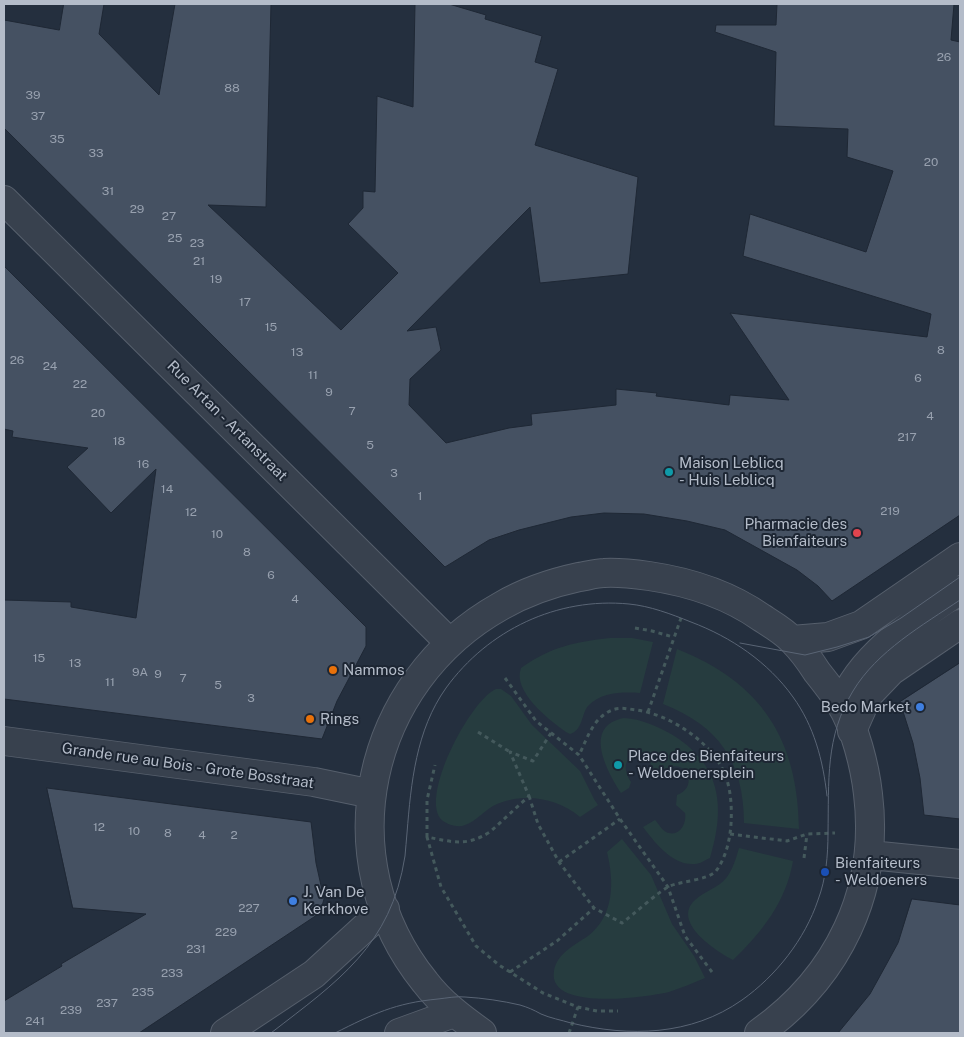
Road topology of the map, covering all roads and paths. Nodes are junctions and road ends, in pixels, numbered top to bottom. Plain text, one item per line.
1 (4, 200) edge
2 (960, 557) edge
3 (960, 590) edge
4 (684, 612) dead end
5 (960, 624) edge
6 (635, 628) dead end
7 (905, 628) junction
8 (673, 637) junction
9 (449, 642) junction
10 (799, 648) junction
11 (505, 678) dead end
12 (842, 705) junction
13 (648, 712) junction
14 (852, 731) junction
15 (478, 732) dead end
16 (551, 733) junction
17 (4, 742) edge
18 (510, 752) junction
19 (579, 755) junction
20 (435, 765) dead end
21 (372, 794) junction
22 (529, 796) junction
23 (620, 819) junction
24 (843, 833) dead end
25 (730, 834) junction
26 (807, 834) junction
27 (428, 837) junction
28 (870, 855) junction
29 (804, 858) dead end
30 (559, 862) junction
31 (960, 864) edge
32 (668, 887) junction
33 (594, 908) junction
34 (384, 909) junction
35 (510, 972) junction
36 (712, 972) dead end
37 (578, 1007) junction
38 (618, 1011) dead end
39 (454, 1013) junction
40 (225, 1033) edge
41 (398, 1033) edge
42 (482, 1033) edge
43 (569, 1033) edge
44 (761, 1033) edge

1 - 9 street, Rue Artan - Artanstraat
2 - 10 street
3 - 7 street
4 - 8 path
5 - 14 street
6 - 8 path
7 - 10 street
7 - 12 street
8 - 13 path
9 - 10 street
9 - 21 street
10 - 12 street
11 - 16 path
12 - 14 street
13 - 19 path
13 - 25 path
14 - 28 street
15 - 18 path
16 - 18 path
16 - 19 path
17 - 21 street, Grande rue au Bois - Grote Bosstraat
18 - 22 path
19 - 23 path
20 - 27 path
21 - 34 street
22 - 27 path
22 - 30 path
23 - 30 path
23 - 32 path
24 - 26 path
25 - 26 path
25 - 32 path
26 - 29 path
27 - 35 path
28 - 31 street
28 - 44 street
30 - 33 path
32 - 33 path
32 - 36 path
33 - 35 path
34 - 39 street
34 - 40 street
35 - 37 path
37 - 38 path
37 - 43 path
39 - 41 street
39 - 42 street

